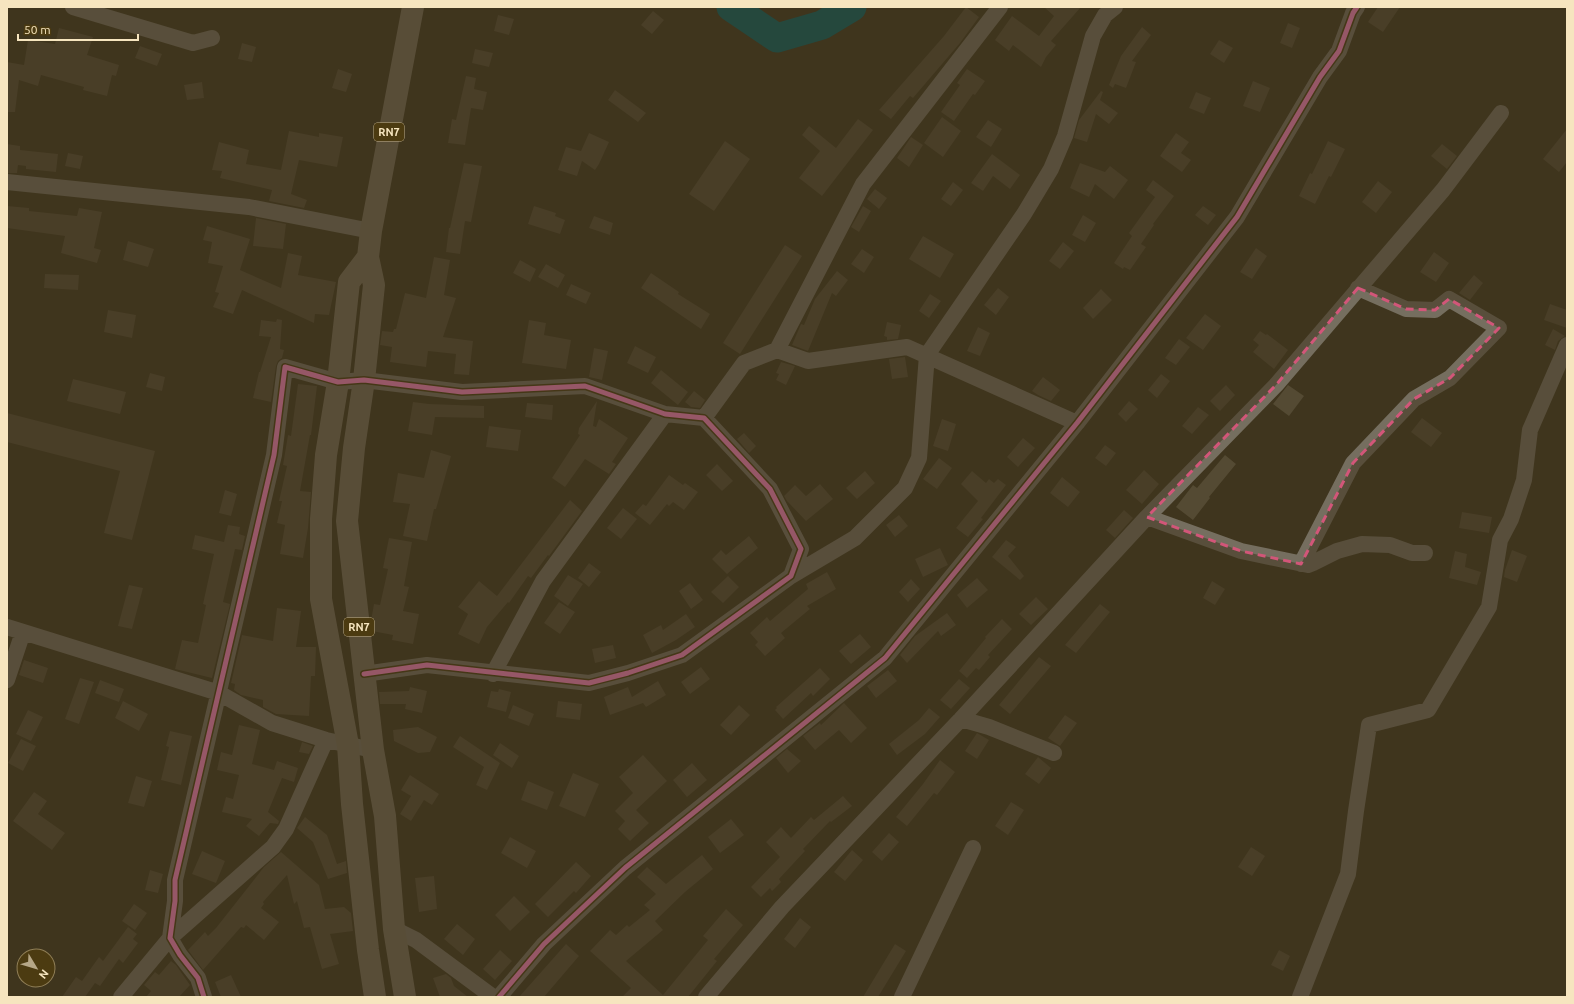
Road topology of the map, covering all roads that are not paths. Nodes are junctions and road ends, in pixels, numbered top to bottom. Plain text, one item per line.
1 (72, 7) edge
2 (413, 7) edge
3 (1000, 7) edge
4 (1115, 7) edge
5 (1357, 7) edge
6 (212, 38) dead end
7 (1501, 113) dead end
8 (7, 182) edge
9 (371, 231) junction
10 (368, 257) junction
11 (1358, 288) junction
12 (1567, 345) edge
13 (777, 350) junction
14 (927, 355) junction
15 (364, 380) junction
16 (338, 382) junction
17 (665, 414) junction
18 (704, 418) junction
19 (1077, 423) junction
20 (1147, 517) junction
21 (321, 519) junction
22 (348, 521) junction
23 (1425, 553) dead end
24 (1301, 564) junction
25 (791, 576) junction
26 (7, 627) edge
27 (22, 632) junction
28 (364, 674) junction
29 (493, 674) junction
30 (7, 680) edge
31 (219, 693) junction
32 (961, 719) junction
33 (326, 740) junction
34 (348, 745) junction
35 (373, 750) junction
36 (1054, 753) dead end
37 (973, 848) dead end
38 (394, 929) junction
39 (170, 938) junction
40 (121, 997) edge
41 (204, 997) edge
42 (374, 997) edge
43 (406, 997) edge
44 (493, 997) edge
45 (499, 997) edge
46 (706, 997) edge
47 (902, 997) edge
48 (1300, 997) edge

1 - 6 street
2 - 9 main road, RN7
3 - 13 street
4 - 14 street
5 - 19 street
7 - 11 street
8 - 9 street
9 - 10 main road, RN7
10 - 15 main road, RN7
10 - 16 main road, RN7
11 - 20 street
11 - 24 street
12 - 48 street
13 - 14 street
13 - 18 street
14 - 19 street
14 - 25 street
15 - 16 street
15 - 17 street
15 - 22 main road, RN7
16 - 21 main road, RN7
16 - 31 street
17 - 18 street
17 - 29 street
18 - 25 street
19 - 45 street
20 - 24 street
20 - 32 street
21 - 22 main road
21 - 34 main road, RN7
22 - 28 main road, RN7
23 - 24 street
25 - 29 street
26 - 27 street
27 - 30 street
27 - 31 street
28 - 29 street
28 - 35 main road, RN7
31 - 33 street
31 - 39 street
32 - 36 street
32 - 46 street
33 - 34 street
33 - 39 street
34 - 35 street
34 - 42 main road, RN7
35 - 38 main road, RN7
37 - 47 street
38 - 43 main road, RN7
38 - 44 street
39 - 40 street
39 - 41 street

